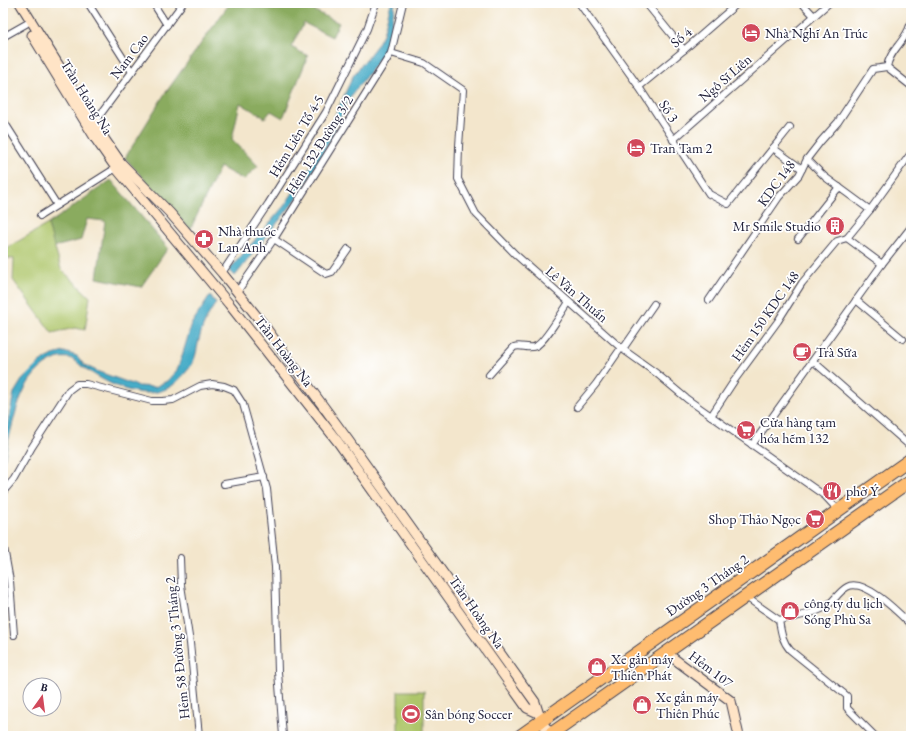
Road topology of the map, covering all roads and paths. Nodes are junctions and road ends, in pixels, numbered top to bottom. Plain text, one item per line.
1 (12, 3) edge
2 (20, 3) edge
3 (88, 3) edge
4 (153, 3) edge
5 (183, 3) edge
6 (376, 3) edge
7 (403, 3) edge
8 (579, 3) edge
9 (646, 3) edge
10 (656, 3) edge
11 (738, 3) edge
12 (802, 3) edge
13 (829, 3) edge
14 (650, 9) junction
15 (814, 16) junction
16 (26, 24) junction
17 (167, 25) junction
18 (910, 25) dead end
19 (3, 37) edge
20 (684, 50) junction
21 (391, 53) junction
22 (887, 67) junction
23 (132, 72) junction
24 (911, 86) edge
25 (639, 88) junction
26 (3, 120) edge
27 (94, 123) junction
28 (790, 127) dead end
29 (673, 140) junction
30 (773, 148) junction
31 (911, 153) edge
32 (807, 160) junction
33 (116, 168) junction
34 (802, 169) junction
35 (839, 187) junction
36 (57, 205) junction
37 (870, 210) junction
38 (40, 216) dead end
39 (911, 227) edge
40 (847, 238) junction
41 (274, 239) junction
42 (798, 239) dead end
43 (348, 249) dead end
44 (882, 264) junction
45 (222, 273) junction
46 (213, 284) junction
47 (237, 292) junction
48 (709, 300) dead end
49 (856, 300) junction
50 (568, 302) junction
51 (229, 304) junction
52 (654, 304) dead end
53 (904, 339) dead end
54 (621, 348) junction
55 (813, 361) junction
56 (489, 375) dead end
57 (577, 407) dead end
58 (711, 416) junction
59 (752, 445) junction
60 (911, 447) edge
61 (911, 458) edge
62 (264, 477) junction
63 (911, 480) edge
64 (224, 484) dead end
65 (3, 492) edge
66 (838, 510) junction
67 (3, 542) edge
68 (180, 558) dead end
69 (746, 597) junction
70 (779, 620) junction
71 (911, 624) edge
72 (14, 635) dead end
73 (665, 652) junction
74 (540, 717) junction
75 (550, 735) edge
76 (199, 736) edge
77 (283, 736) edge
78 (520, 736) edge
79 (738, 736) edge
80 (875, 736) edge

1 - 16 main road, Trần Hoàng Na
2 - 27 main road, Trần Hoàng Na
3 - 23 street
4 - 17 street
5 - 17 street, Nam Cao
6 - 45 street, Hẻm Liên Tổ 4-5
7 - 21 street, Hẻm 132 Đường 3/2
8 - 25 street, Số 3
9 - 14 street
10 - 14 street
11 - 20 street, Số 4
12 - 15 street
13 - 15 street, Ngô Sĩ Liên
14 - 20 street
15 - 29 street, Ngô Sĩ Liên
16 - 19 street
16 - 33 main road, Trần Hoàng Na
17 - 23 street, Nam Cao
18 - 22 street
20 - 25 street, Số 4
21 - 41 street, Hẻm 132 Đường 3/2
21 - 50 street, Lê Văn Thuấn
22 - 24 street
22 - 32 street, KDC 148
23 - 27 street, Nam Cao
25 - 29 street, Số 3
26 - 36 street
27 - 45 main road, Trần Hoàng Na
28 - 30 street, Số 3
29 - 30 street, Số 3
30 - 34 street
31 - 37 street
32 - 34 street, KDC 148
32 - 35 street, KDC 148
33 - 36 street
33 - 46 main road, Trần Hoàng Na
34 - 48 street, KDC 148
35 - 37 street, KDC 148
35 - 42 street
36 - 38 street
37 - 40 street
39 - 44 street
40 - 44 street
40 - 58 street, Hẻm 150 KDC 148
41 - 43 street
41 - 47 street, Hẻm 132 Đường 3/2
44 - 49 street
45 - 46 main road
45 - 47 main road, Trần Hoàng Na
46 - 51 main road, Trần Hoàng Na
47 - 51 main road
47 - 74 main road, Trần Hoàng Na
49 - 53 street
49 - 55 street
50 - 54 street, Lê Văn Thuấn
50 - 56 street
51 - 74 main road, Trần Hoàng Na
52 - 54 street
54 - 57 street
54 - 58 street, Lê Văn Thuấn
55 - 59 street
55 - 60 street
58 - 59 street, Lê Văn Thuấn
59 - 66 street, Lê Văn Thuấn
61 - 66 highway, Đường 3 Tháng 2
62 - 64 street
62 - 65 street
62 - 77 street
63 - 69 highway
66 - 74 highway, Đường 3 Tháng 2
67 - 72 street
68 - 76 street, Hẻm 58 Đường 3 Tháng 2
69 - 70 street
69 - 73 highway
70 - 71 street
70 - 80 street
73 - 75 highway
73 - 79 main road, Hẻm 107
74 - 75 main road, Trần Hoàng Na
74 - 78 highway, Đường 3 Tháng 2

